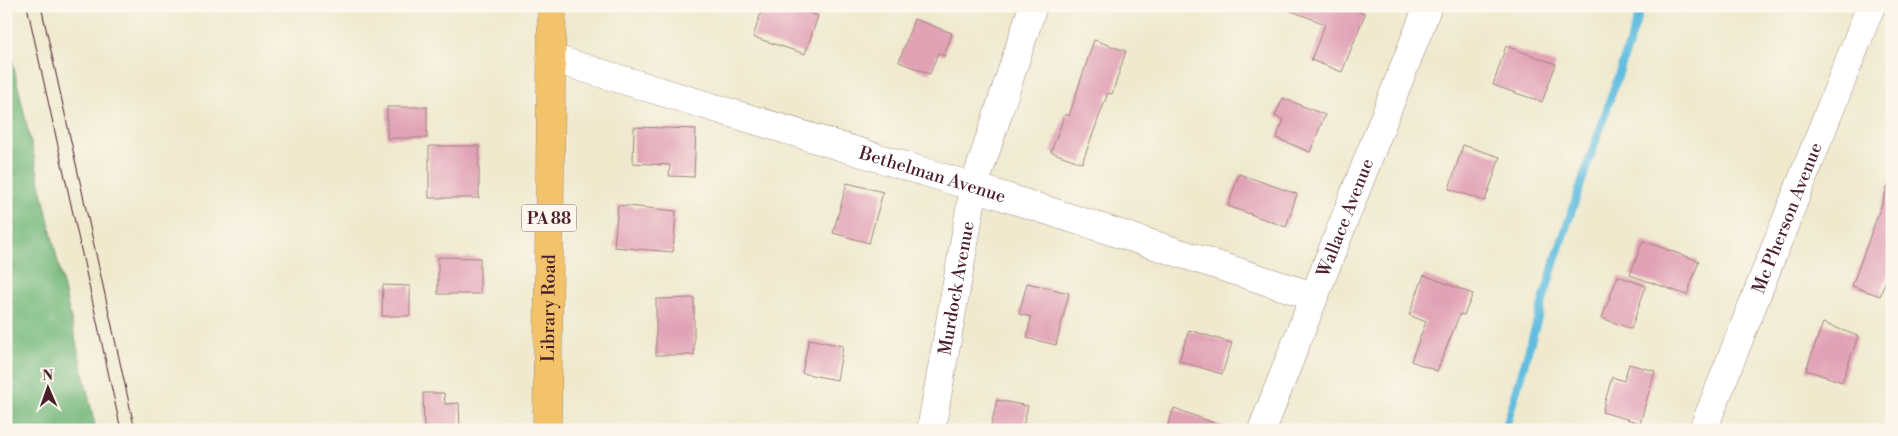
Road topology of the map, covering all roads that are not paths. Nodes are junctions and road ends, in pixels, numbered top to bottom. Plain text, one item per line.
1 (552, 6) edge
2 (1033, 6) edge
3 (1428, 6) edge
4 (1871, 6) edge
5 (551, 58) junction
6 (974, 187) junction
7 (1313, 296) junction
8 (547, 430) edge
9 (931, 430) edge
10 (1262, 430) edge
11 (1703, 430) edge

1 - 5 main road, Library Road / PA 88
2 - 6 street, Murdock Avenue
3 - 7 street, Wallace Avenue
4 - 11 street, Mc Pherson Avenue
5 - 6 street, Bethelman Avenue
5 - 8 main road, Library Road / PA 88
6 - 7 street, Bethelman Avenue
6 - 9 street, Murdock Avenue
7 - 10 street, Wallace Avenue

